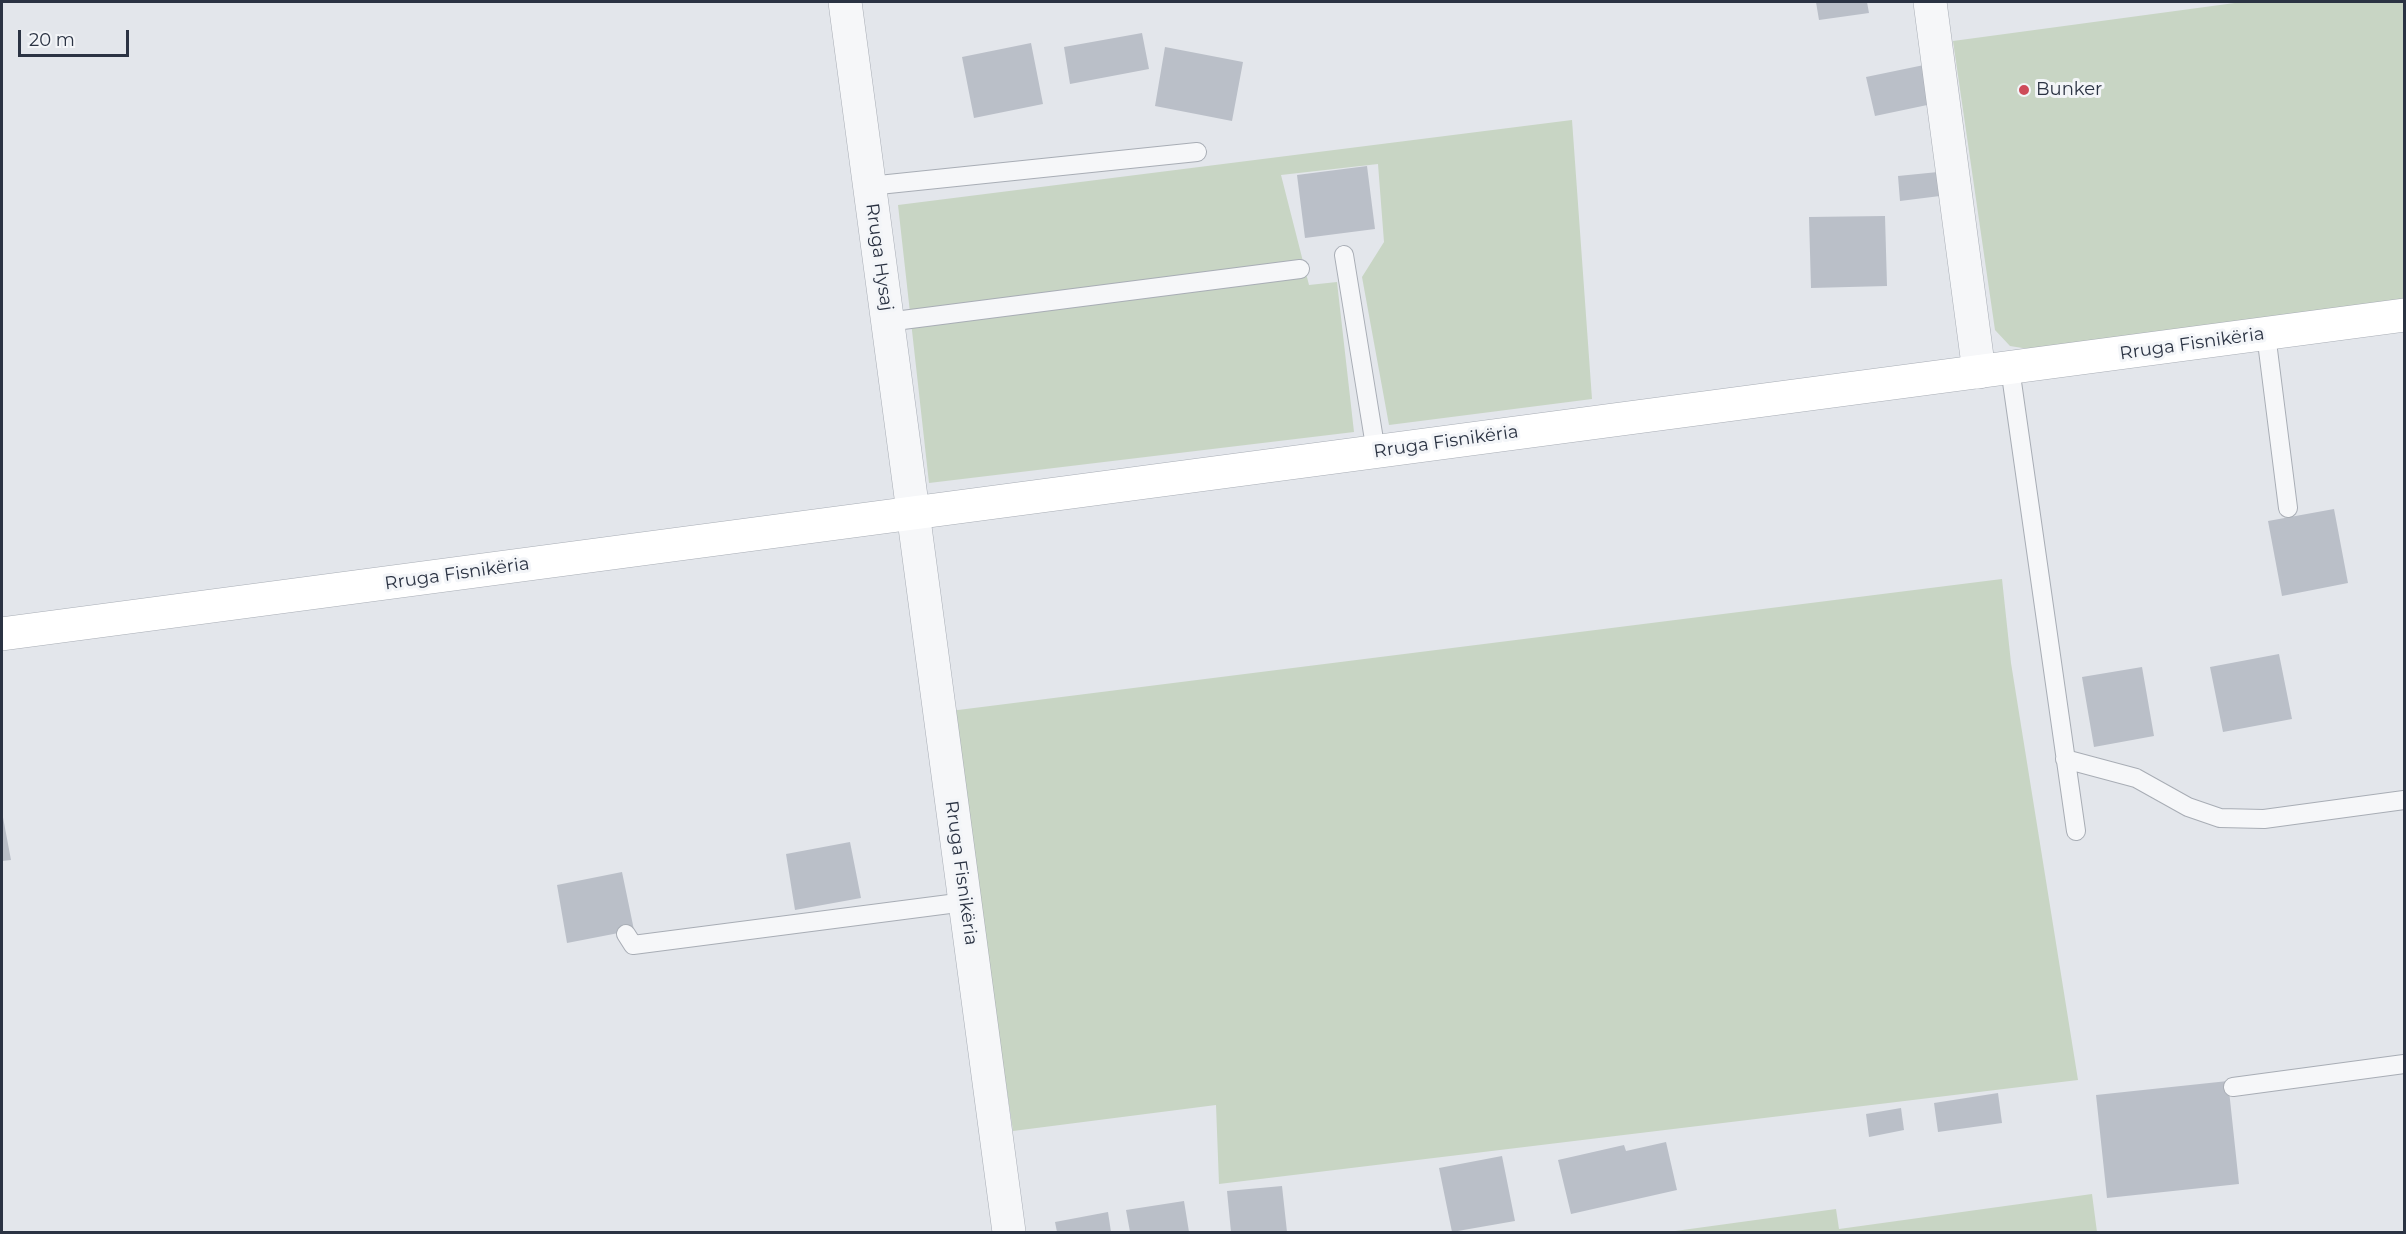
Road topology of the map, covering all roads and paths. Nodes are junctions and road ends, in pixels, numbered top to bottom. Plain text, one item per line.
1 (845, 2) edge
2 (1930, 2) edge
3 (1197, 152) dead end
4 (869, 186) junction
5 (1344, 255) dead end
6 (1300, 268) dead end
7 (2404, 315) edge
8 (888, 322) junction
9 (2266, 334) junction
10 (1995, 370) junction
11 (1376, 452) junction
12 (2289, 508) dead end
13 (913, 513) junction
14 (2, 634) edge
15 (2065, 759) junction
16 (2404, 800) edge
17 (2076, 831) dead end
18 (965, 902) junction
19 (626, 934) dead end
20 (2404, 1064) edge
21 (2233, 1087) dead end
22 (1009, 1233) edge

1 - 4 street, Rruga Hysaj
2 - 10 street
3 - 4 lane
4 - 8 street, Rruga Hysaj
5 - 11 lane
6 - 8 lane
7 - 9 street, Rruga Fisnikëria
8 - 13 street, Rruga Hysaj
9 - 10 street, Rruga Fisnikëria
9 - 12 lane
10 - 11 street, Rruga Fisnikëria
10 - 15 lane
11 - 13 street, Rruga Fisnikëria
13 - 14 street, Rruga Fisnikëria
13 - 18 street, Rruga Fisnikëria
15 - 16 lane
15 - 17 lane
18 - 19 lane
18 - 22 street, Rruga Fisnikëria
20 - 21 lane

